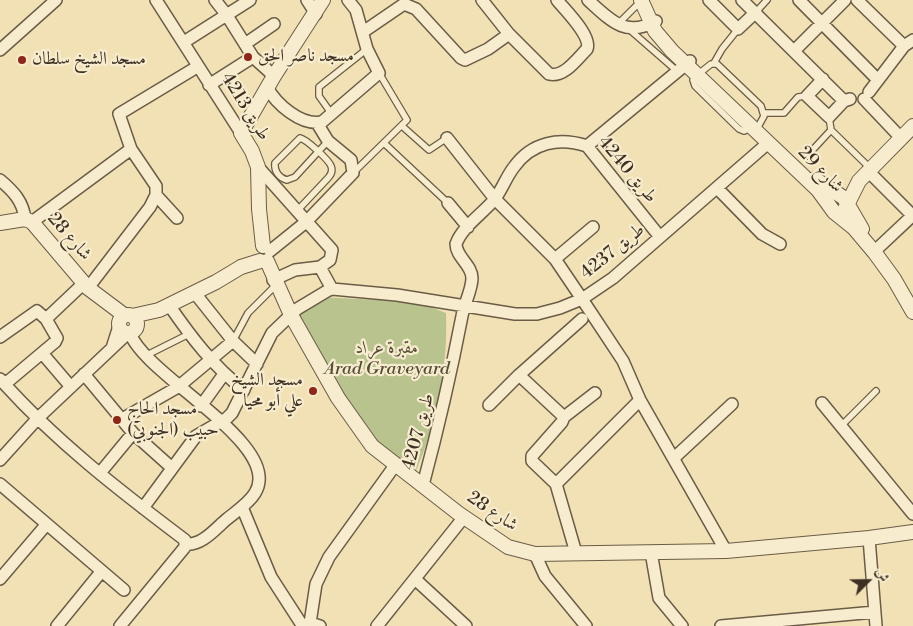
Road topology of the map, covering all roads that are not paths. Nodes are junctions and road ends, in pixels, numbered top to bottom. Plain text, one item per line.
1 (56, 0) edge
2 (156, 0) edge
3 (215, 0) edge
4 (250, 0) edge
5 (307, 0) edge
6 (323, 0) edge
7 (348, 0) edge
8 (482, 0) edge
9 (557, 0) edge
10 (643, 0) edge
11 (709, 0) edge
12 (742, 0) edge
13 (767, 0) edge
14 (799, 0) edge
15 (845, 0) edge
16 (856, 0) edge
17 (590, 1) edge
18 (404, 2) edge
19 (756, 12) junction
20 (226, 14) junction
21 (316, 14) junction
22 (654, 23) junction
23 (822, 23) junction
24 (274, 24) dead end
25 (623, 26) junction
26 (738, 29) junction
27 (363, 32) junction
28 (509, 34) junction
29 (184, 42) junction
30 (909, 43) edge
31 (245, 44) junction
32 (367, 49) junction
33 (0, 50) edge
34 (795, 50) junction
35 (253, 57) junction
36 (714, 63) junction
37 (685, 66) junction
38 (197, 67) junction
39 (379, 73) junction
40 (699, 74) junction
41 (823, 79) junction
42 (878, 80) junction
43 (271, 81) junction
44 (209, 85) junction
45 (807, 96) junction
46 (331, 113) junction
47 (764, 113) junction
48 (829, 117) junction
49 (317, 123) junction
50 (402, 126) junction
51 (754, 128) junction
52 (831, 130) junction
53 (909, 132) edge
54 (241, 133) junction
55 (447, 138) joint
56 (328, 141) junction
57 (769, 142) junction
58 (385, 144) junction
59 (587, 146) junction
60 (130, 149) junction
61 (317, 152) junction
62 (807, 156) dead end
63 (258, 167) junction
64 (353, 173) junction
65 (866, 174) junction
66 (0, 180) edge
67 (287, 180) junction
68 (717, 188) junction
69 (278, 189) junction
70 (156, 191) junction
71 (838, 194) junction
72 (495, 199) junction
73 (448, 203) joint
74 (849, 205) junction
75 (833, 210) junction
76 (296, 211) junction
77 (913, 216) edge
78 (177, 218) dead end
79 (29, 221) junction
80 (306, 222) junction
81 (0, 223) edge
82 (468, 227) junction
83 (593, 227) dead end
84 (660, 237) junction
85 (780, 244) dead end
86 (878, 248) junction
87 (263, 254) junction
88 (555, 259) junction
89 (320, 267) junction
90 (274, 282) junction
91 (86, 286) junction
92 (332, 289) junction
93 (194, 292) junction
94 (582, 299) junction
95 (913, 301) edge
96 (464, 305) junction
97 (164, 307) junction
98 (913, 312) edge
99 (291, 315) junction
100 (46, 319) junction
101 (582, 319) dead end
102 (129, 327) junction
103 (189, 334) junction
104 (0, 337) edge
105 (233, 341) junction
106 (42, 353) junction
107 (147, 355) junction
108 (211, 360) junction
109 (257, 364) junction
110 (84, 374) junction
111 (224, 374) junction
112 (519, 376) junction
113 (2, 381) edge
114 (71, 387) junction
115 (178, 387) junction
116 (244, 390) junction
117 (876, 391) dead end
118 (595, 392) dead end
119 (640, 400) junction
120 (822, 403) dead end
121 (732, 404) dead end
122 (489, 405) dead end
123 (201, 406) junction
124 (564, 417) junction
125 (38, 418) junction
126 (122, 419) junction
127 (222, 421) junction
128 (840, 426) junction
129 (133, 433) junction
130 (674, 458) junction
131 (0, 460) edge
132 (396, 464) junction
133 (172, 468) junction
134 (100, 473) junction
135 (0, 484) edge
136 (556, 484) junction
137 (423, 485) junction
138 (242, 507) junction
139 (143, 508) junction
140 (913, 514) edge
141 (464, 517) junction
142 (46, 525) junction
143 (913, 532) edge
144 (869, 538) junction
145 (186, 542) junction
146 (726, 550) junction
147 (576, 552) junction
148 (651, 552) junction
149 (535, 554) junction
150 (101, 572) junction
151 (0, 579) edge
152 (415, 579) junction
153 (124, 590) dead end
154 (875, 612) junction
155 (308, 625) edge
156 (57, 626) edge
157 (120, 626) edge
158 (377, 626) edge
159 (466, 626) edge
160 (586, 626) edge
161 (682, 626) edge
162 (721, 626) edge
163 (876, 626) edge

1 - 33 street
2 - 29 street, طريق 4213
3 - 20 street
4 - 20 street
5 - 21 street
6 - 21 street
7 - 27 street
8 - 28 street
9 - 28 street
10 - 22 street, شارع 29
10 - 25 lane
11 - 26 street
12 - 19 street
13 - 19 lane
14 - 23 street
15 - 23 street
16 - 30 street
17 - 25 street
18 - 27 street
18 - 28 street
19 - 26 street
19 - 34 street
20 - 29 street
20 - 31 street
21 - 43 street
22 - 25 street
22 - 37 street, شارع 29
23 - 34 street
23 - 42 street
24 - 31 street
25 - 37 lane
26 - 36 lane
27 - 32 street
29 - 38 street, طريق 4213
30 - 42 street
31 - 35 street
32 - 39 street
32 - 46 lane
34 - 41 street
35 - 43 street
35 - 44 street
36 - 40 lane
36 - 47 lane
37 - 40 street, شارع 29
37 - 59 street
38 - 44 street, طريق 4213
38 - 60 street
39 - 46 street
39 - 50 lane
40 - 51 street, شارع 29
41 - 45 street
41 - 48 street
42 - 53 street
43 - 49 street
43 - 54 street
44 - 54 street, طريق 4213
45 - 47 lane
45 - 48 street
46 - 49 street
47 - 51 lane
48 - 52 lane
49 - 56 street
50 - 55 lane
50 - 58 lane
51 - 57 street, شارع 29
52 - 62 lane
52 - 65 lane
53 - 65 street
54 - 63 street, طريق 4213
55 - 72 street
56 - 61 lane
56 - 64 street
57 - 68 street, طريق 4237
57 - 71 street, شارع 29
57 - 75 street, شارع 29
58 - 64 lane
58 - 73 lane
59 - 72 street, طريق 4240
59 - 84 street, طريق 4240
60 - 70 street
60 - 79 street
61 - 67 lane
61 - 67 lane
61 - 76 lane
63 - 69 street
63 - 87 street, طريق 4213
64 - 80 street
65 - 71 street
65 - 74 street
65 - 77 street
66 - 79 street
67 - 69 lane
68 - 84 street, طريق 4237
68 - 85 street
69 - 76 street
70 - 78 street
70 - 91 street
71 - 74 street, شارع 29
71 - 75 street
72 - 82 street, طريق 4207
72 - 88 street
73 - 82 street
74 - 75 street
74 - 86 street, شارع 29
75 - 98 street, شارع 29
76 - 80 street
77 - 86 street
79 - 81 street, شارع 28
79 - 91 street, شارع 28
80 - 87 street
80 - 89 street
82 - 96 street, طريق 4207
83 - 88 street
84 - 94 street, طريق 4237
86 - 95 street, شارع 29
87 - 90 street, شارع 28
87 - 93 street
88 - 94 street
89 - 90 street
89 - 92 street
90 - 99 street, شارع 28
90 - 105 lane
91 - 100 street
91 - 102 street, شارع 28
92 - 96 street, طريق 4237
92 - 99 street
93 - 97 street
93 - 105 street
94 - 96 street, طريق 4237
94 - 119 street
96 - 137 street, طريق 4207
97 - 102 street
97 - 103 street
99 - 109 street
99 - 132 street, شارع 28
100 - 104 street
100 - 106 street
101 - 112 street
102 - 107 street
102 - 110 street
103 - 107 lane
103 - 108 street
105 - 108 street
105 - 109 street
106 - 113 street
106 - 114 street
107 - 115 street
108 - 111 street
108 - 115 street
109 - 116 street
110 - 114 street
110 - 126 street
111 - 116 street
111 - 123 street
112 - 122 street
112 - 124 street
113 - 125 street
114 - 125 street
115 - 123 street
115 - 126 street
116 - 127 street
117 - 128 lane
118 - 124 street
119 - 130 street
119 - 136 street
120 - 128 street
121 - 130 street
123 - 127 street
124 - 136 street
125 - 131 street
125 - 134 street
126 - 129 street
127 - 133 street
127 - 138 street
128 - 140 street
129 - 133 street
129 - 134 street
130 - 146 street
132 - 137 street, شارع 28
132 - 155 street
133 - 139 street
134 - 139 street
135 - 142 street
136 - 147 street
137 - 141 street, شارع 28
138 - 145 street
138 - 155 street
139 - 145 street
141 - 149 street, شارع 28
141 - 152 street
142 - 150 street
142 - 151 street
143 - 144 street, شارع 28
144 - 146 street, شارع 28
144 - 154 street
145 - 157 street
146 - 148 street, شارع 28
147 - 148 street, شارع 28
147 - 149 street, شارع 28
148 - 161 street
149 - 160 street
150 - 153 street
150 - 156 street
152 - 158 street
152 - 159 street
154 - 162 street
154 - 163 street

